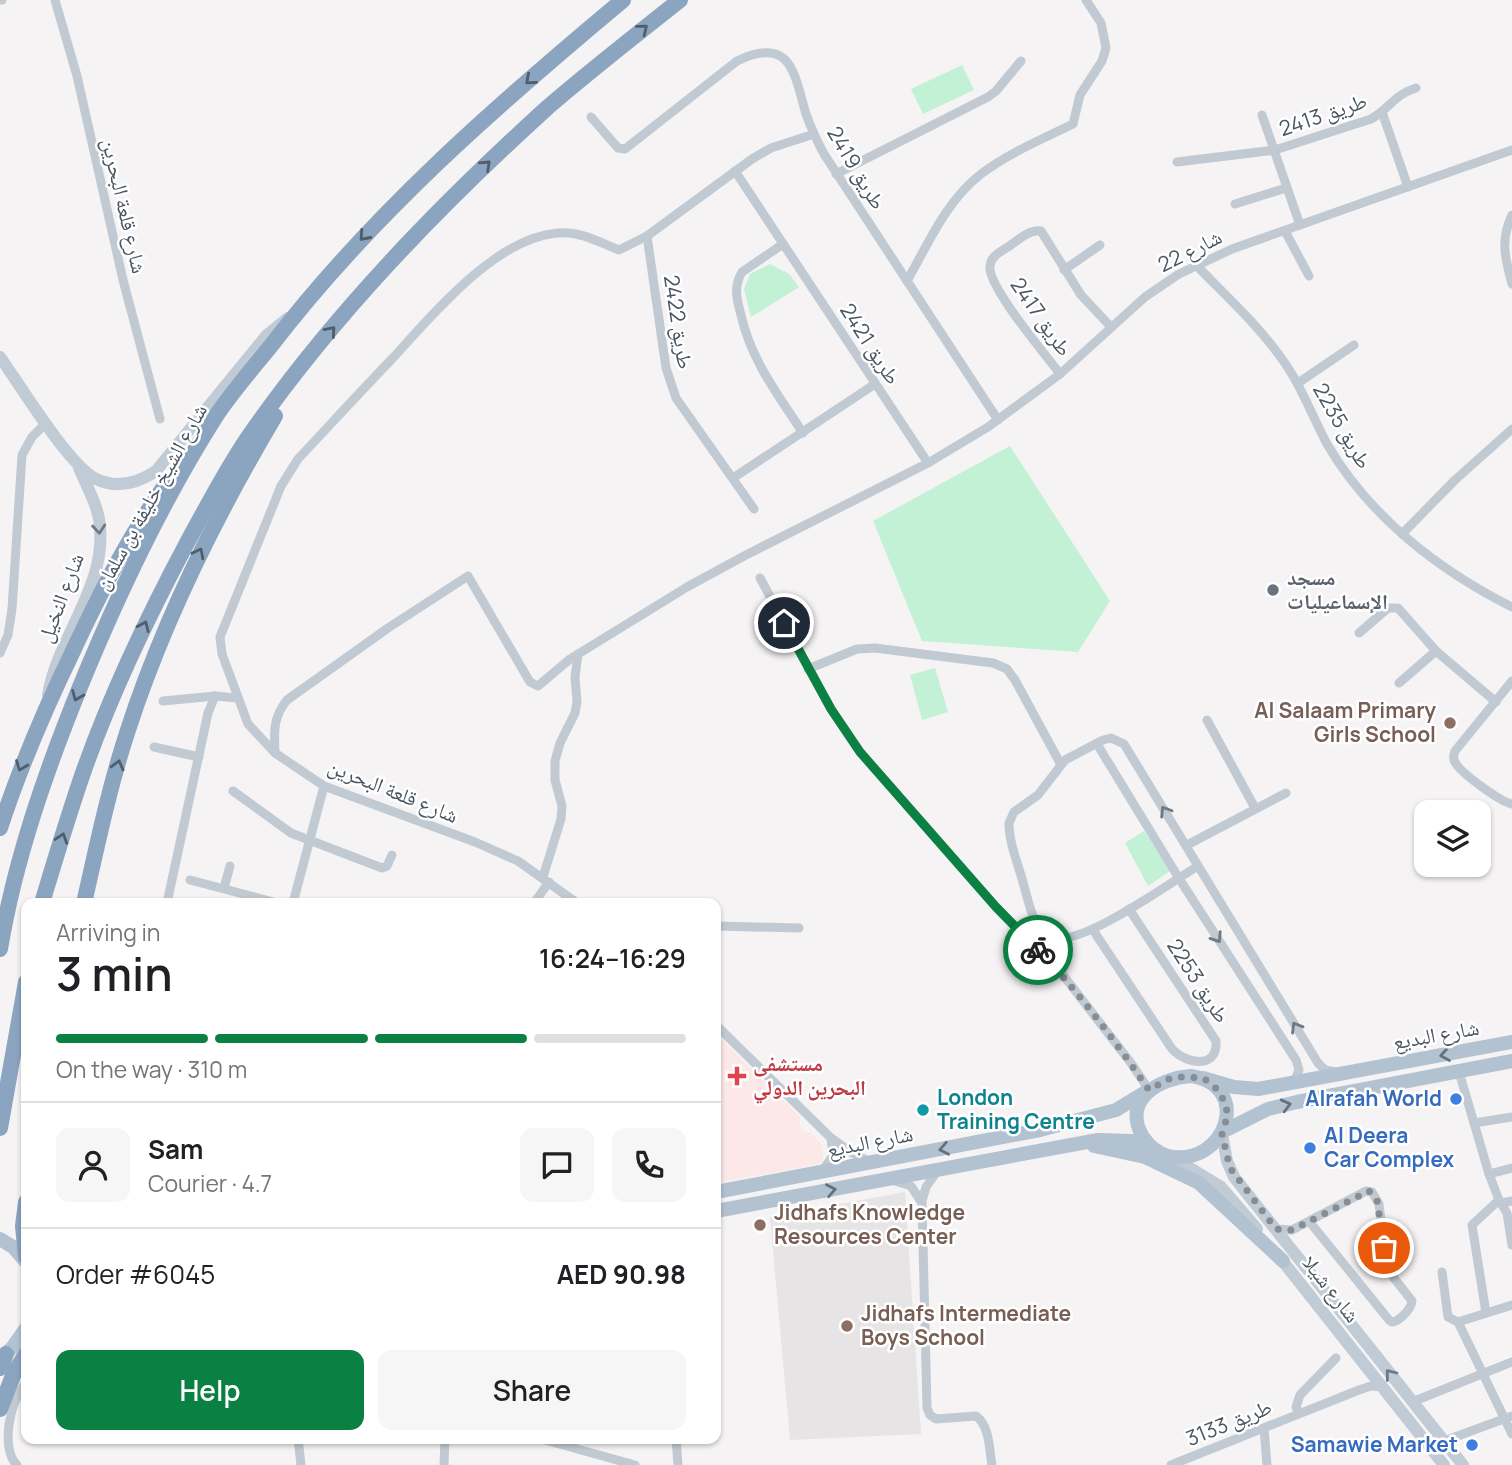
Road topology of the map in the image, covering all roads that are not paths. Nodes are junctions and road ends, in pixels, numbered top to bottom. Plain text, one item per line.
1 (55, 0) edge
2 (623, 0) edge
3 (680, 0) edge
4 (1086, 0) edge
5 (1021, 61) dead end
6 (1416, 88) dead end
7 (1382, 111) junction
8 (1262, 115) dead end
9 (591, 117) dead end
10 (814, 134) junction
11 (1275, 150) junction
12 (1512, 150) edge
13 (1177, 162) dead end
14 (734, 172) junction
15 (836, 174) junction
16 (1408, 187) junction
17 (1286, 188) junction
18 (1235, 204) dead end
19 (1512, 215) edge
20 (1300, 225) junction
21 (1285, 231) junction
22 (647, 236) junction
23 (783, 244) junction
24 (1100, 245) dead end
25 (1196, 265) junction
26 (1064, 270) junction
27 (1308, 276) dead end
28 (907, 281) junction
29 (1512, 284) edge
30 (294, 315) junction
31 (1111, 327) junction
32 (1354, 345) dead end
33 (310, 355) junction
34 (0, 358) edge
35 (1060, 374) junction
36 (875, 383) junction
37 (1298, 383) junction
38 (216, 416) junction
39 (160, 419) dead end
40 (999, 420) junction
41 (46, 423) junction
42 (1512, 429) edge
43 (803, 433) junction
44 (928, 463) junction
45 (77, 465) junction
46 (733, 478) junction
47 (754, 509) dead end
48 (1402, 534) junction
49 (760, 578) dead end
50 (1509, 603) edge
51 (1359, 633) dead end
52 (1436, 651) junction
53 (0, 653) edge
54 (578, 654) junction
55 (808, 669) junction
56 (1512, 681) edge
57 (1399, 683) dead end
58 (215, 696) junction
59 (237, 698) junction
60 (163, 701) dead end
61 (1496, 702) junction
62 (47, 706) junction
63 (1207, 720) dead end
64 (1097, 744) junction
65 (154, 747) dead end
66 (275, 753) junction
67 (199, 757) junction
68 (1060, 763) junction
69 (324, 786) junction
70 (233, 791) dead end
71 (1286, 793) dead end
72 (1512, 804) edge
73 (1255, 808) junction
74 (0, 828) edge
75 (307, 841) junction
76 (1187, 845) junction
77 (392, 855) dead end
78 (230, 866) dead end
79 (1198, 866) junction
80 (1179, 878) junction
81 (190, 880) dead end
82 (546, 880) junction
83 (224, 888) junction
84 (44, 898) edge
85 (85, 898) edge
86 (168, 898) edge
87 (259, 898) edge
88 (294, 898) edge
89 (537, 898) edge
90 (570, 898) edge
91 (1129, 909) junction
92 (721, 926) edge
93 (799, 928) dead end
94 (1093, 930) junction
95 (1047, 936) junction
96 (1035, 947) junction
97 (0, 949) edge
98 (21, 1010) edge
99 (721, 1030) edge
100 (1512, 1042) edge
101 (1511, 1064) edge
102 (1365, 1070) junction
103 (1459, 1072) junction
104 (1203, 1078) junction
105 (1292, 1084) junction
106 (1149, 1090) junction
107 (1512, 1117) edge
108 (1474, 1123) junction
109 (0, 1128) edge
110 (1223, 1133) junction
111 (831, 1138) junction
112 (1076, 1145) junction
113 (1150, 1146) junction
114 (1170, 1156) junction
115 (872, 1163) junction
116 (940, 1168) junction
117 (1512, 1168) edge
118 (821, 1173) junction
119 (1489, 1174) junction
120 (883, 1180) junction
121 (721, 1191) edge
122 (1512, 1201) edge
123 (1500, 1202) junction
124 (922, 1203) junction
125 (721, 1210) edge
126 (1309, 1221) junction
127 (1276, 1229) junction
128 (1292, 1230) junction
129 (0, 1239) edge
130 (1288, 1244) junction
131 (1512, 1245) edge
132 (21, 1254) edge
133 (1283, 1261) junction
134 (1441, 1272) dead end
135 (1512, 1305) edge
136 (1486, 1312) junction
137 (1458, 1322) junction
138 (21, 1337) edge
139 (1336, 1358) dead end
140 (2, 1360) edge
141 (21, 1362) edge
142 (1512, 1362) edge
143 (1365, 1365) junction
144 (1484, 1373) junction
145 (1384, 1387) junction
146 (1359, 1390) junction
147 (21, 1391) edge
148 (1412, 1402) junction
149 (0, 1409) edge
150 (1299, 1413) junction
151 (1508, 1418) edge
152 (1264, 1428) junction
153 (1512, 1434) edge
154 (1444, 1441) junction
155 (299, 1444) edge
156 (444, 1444) edge
157 (560, 1444) edge
158 (676, 1444) edge
159 (17, 1465) edge
160 (301, 1465) edge
161 (444, 1465) edge
162 (635, 1465) edge
163 (678, 1465) edge
164 (992, 1465) edge
165 (1171, 1465) edge
166 (1267, 1465) edge
167 (1444, 1465) edge
168 (1463, 1465) edge

1 - 39 street, شارع قلعة البحرين
2 -> 30 highway, شارع الشيخ خليفة بن سلمان
33 -> 3 highway
4 - 28 street
5 - 15 street
6 - 7 street, طريق 2413
7 - 11 street, طريق 2413
7 - 16 street, طريق 2413
8 - 11 street, طريق 2413
9 - 10 street, طريق 2419
10 - 14 street
10 - 15 street, طريق 2419
11 - 13 street
11 - 17 street, طريق 2413
12 - 16 street, شارع 22
14 - 22 street
14 - 23 street, طريق 2421
15 - 28 street, طريق 2419
16 - 20 street, شارع 22
17 - 18 street
17 - 20 street, طريق 2413
19 - 29 street
20 - 21 street, شارع 22
21 - 25 street, شارع 22
21 - 27 street
22 - 46 street, طريق 2422
22 - 59 street, شارع قلعة البحرين
23 - 36 street, طريق 2421
23 - 43 street
24 - 26 street
25 - 31 street, شارع 22
25 - 37 street, طريق 2235
26 - 31 street, طريق 2417
26 - 35 street, طريق 2417
28 - 40 street, طريق 2419
30 - 38 highway, شارع الشيخ خليفة بن سلمان
30 - 45 main road, شارع النخيل
31 - 35 street, شارع 22
32 - 37 street
84 -> 33 highway
85 -> 33 highway
34 - 41 main road, شارع النخيل
35 - 40 street, شارع 22
36 - 43 street
36 - 44 street, طريق 2421
37 - 48 street, طريق 2235
38 - 62 highway
38 -> 97 highway, شارع الشيخ خليفة بن سلمان
40 - 44 street, شارع 22
41 - 45 main road, شارع النخيل
41 - 53 street
42 - 48 street
43 - 46 street
44 - 54 street, شارع 22
45 -> 62 main road, شارع النخيل
46 - 47 street, طريق 2422
48 - 50 street, طريق 2235
49 - 55 street
51 - 52 street
52 - 57 street
52 - 61 street
54 - 66 street, شارع 22
54 - 82 street
55 - 68 street
55 - 96 street
56 - 61 street
58 - 59 street
58 - 60 street
58 - 67 street
59 - 66 street, شارع قلعة البحرين
61 - 72 street
62 -> 74 highway
63 - 73 street
64 - 68 street
76 -> 64 street
64 - 80 street
65 - 67 street
66 - 69 street, شارع قلعة البحرين
67 - 86 street
68 - 95 street
69 - 75 street
69 - 82 street, شارع قلعة البحرين
70 - 75 street
71 - 73 street
73 - 76 street
75 - 77 street
75 - 88 street
76 - 79 street
78 - 83 street
79 - 80 street
102 -> 79 street
80 - 91 street
80 -> 105 street
81 - 83 street
82 - 89 street
82 - 90 street, شارع قلعة البحرين
83 - 87 street
91 - 94 street
91 - 94 street, طريق 2253
92 - 93 street
94 - 95 street
95 - 96 street
96 - 106 street
98 - 109 highway
99 - 111 street
100 -> 102 main road, شارع البديع
101 - 103 main road, شارع البديع
102 - 105 main road, شارع البديع
103 - 108 street
110 -> 103 main road, شارع البديع
104 - 105 main road, شارع البديع
104 - 106 main road
104 - 110 main road
106 - 113 main road
106 -> 115 main road, شارع البديع
107 - 108 street
108 - 119 street
110 - 114 main road
110 - 127 main road, شارع شيلا
111 - 115 street
111 - 118 street
112 - 113 main road, شارع البديع
112 - 116 main road, شارع البديع
112 - 133 main road
113 - 114 main road
114 - 133 main road, شارع شيلا
115 - 118 main road, شارع البديع
116 - 120 main road, شارع البديع
116 - 124 street
117 - 119 street
118 - 121 main road, شارع البديع
119 - 123 street
120 - 124 street
125 -> 120 main road, شارع البديع
122 - 123 street
123 - 131 street
123 - 136 street
124 - 164 street
126 - 126 street
126 - 128 street
127 - 128 street
127 - 130 main road, شارع شيلا
128 - 130 street
129 - 132 main road
148 -> 130 main road, شارع شيلا
133 - 143 main road, شارع شيلا
134 - 137 street
135 - 136 street
136 - 137 street
137 - 144 street
138 - 140 main road
139 - 150 street, طريق 3133
141 - 149 highway
142 - 144 street
143 - 145 main road, شارع شيلا
143 - 146 street
144 - 148 street
144 - 151 street
145 - 146 street, طريق 3133
145 - 167 main road, شارع شيلا
146 - 150 street, طريق 3133
147 - 159 street
148 - 154 main road, شارع شيلا
150 - 152 street, طريق 3133
151 - 153 street
151 - 154 street
152 - 165 street, طريق 3133
152 - 166 street
154 - 168 main road, شارع شيلا
155 - 160 street
156 - 161 street
157 - 162 street
158 - 163 street

